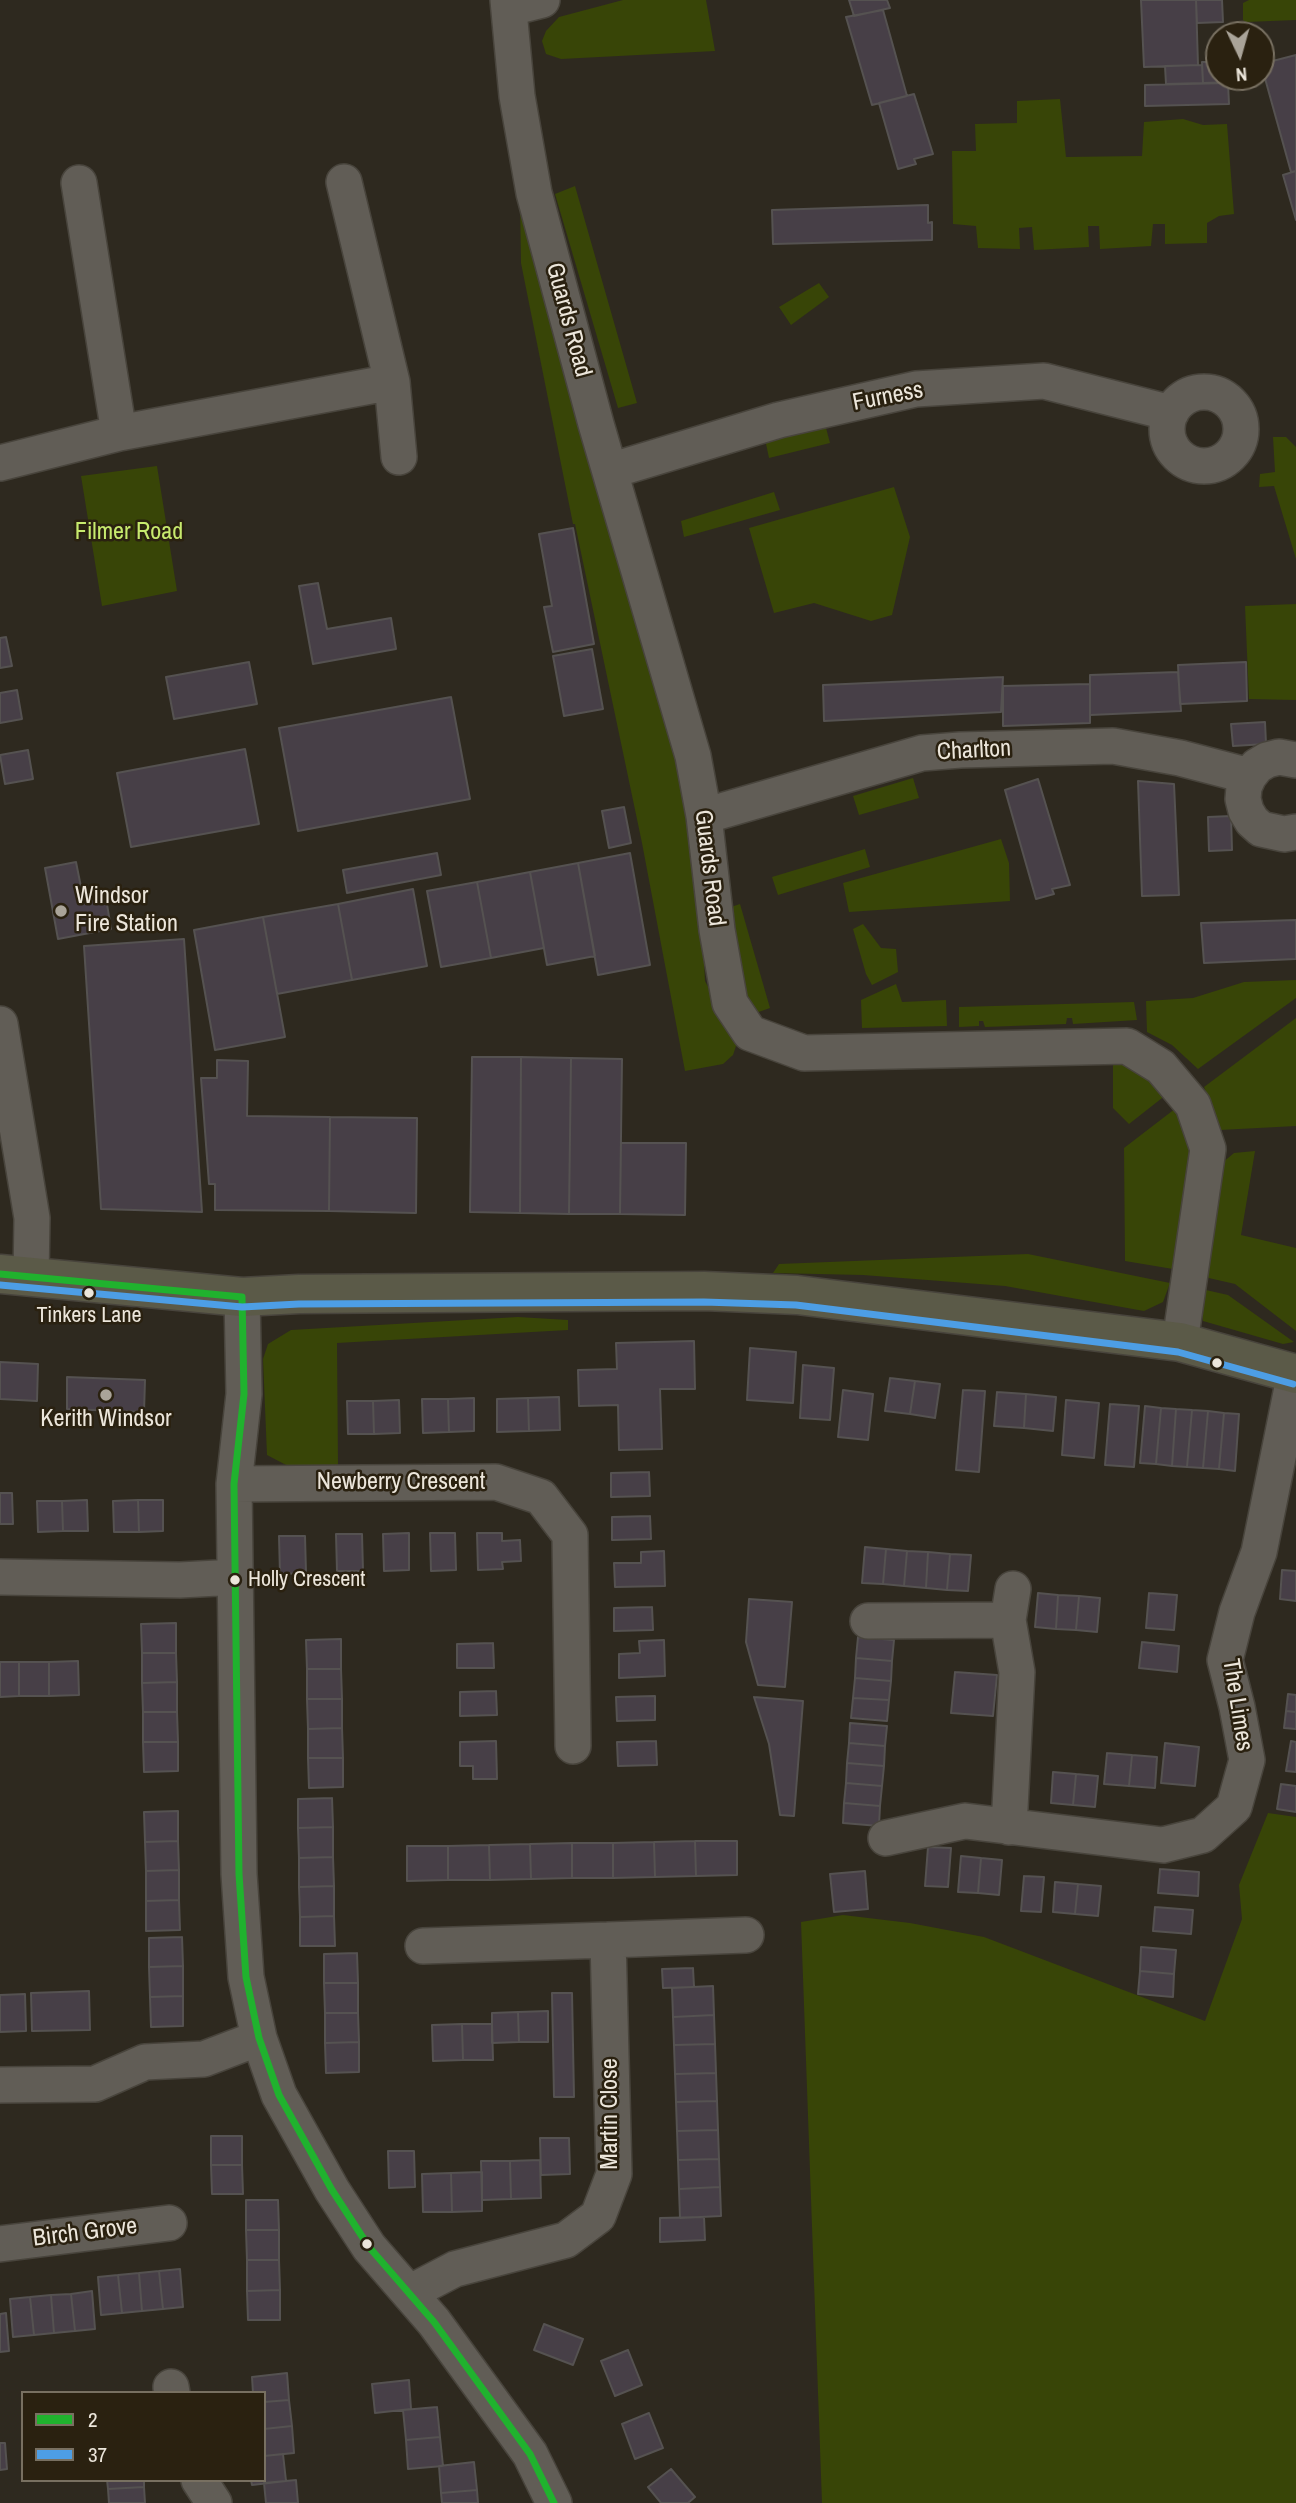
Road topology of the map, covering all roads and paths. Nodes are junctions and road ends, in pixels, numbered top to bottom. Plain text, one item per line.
1 (520, 3) edge
2 (344, 181) dead end
3 (79, 183) dead end
4 (392, 382) junction
5 (1171, 413) dead end
6 (119, 433) junction
7 (400, 457) dead end
8 (0, 463) edge
9 (610, 471) junction
10 (1296, 760) edge
11 (1249, 776) junction
12 (704, 816) junction
13 (1296, 832) edge
14 (0, 1024) edge
15 (16, 1276) edge
16 (242, 1297) junction
17 (1180, 1342) junction
18 (1295, 1374) edge
19 (234, 1484) junction
20 (0, 1577) edge
21 (237, 1577) junction
22 (868, 1621) dead end
23 (565, 1730) dead end
24 (1009, 1827) junction
25 (886, 1838) dead end
26 (746, 1935) dead end
27 (608, 1940) junction
28 (440, 1953) dead end
29 (259, 2038) junction
30 (0, 2085) edge
31 (169, 2223) dead end
32 (0, 2244) edge
33 (409, 2292) junction
34 (200, 2482) edge
35 (214, 2503) edge
36 (554, 2503) edge

1 - 9 street, Guards Road
2 - 4 street
3 - 6 street
4 - 6 street
4 - 7 street
5 - 9 street, Furness
6 - 8 street
9 - 12 street, Guards Road
10 - 11 street
11 - 12 street, Charlton
11 - 13 street
12 - 17 street, Guards Road
14 - 15 street
15 - 16 main road
16 - 17 main road
16 - 19 street
17 - 18 main road
18 - 24 street, The Limes
19 - 21 street
19 - 23 street, Newberry Crescent
20 - 21 street
21 - 29 street
22 - 24 street
24 - 25 street, The Limes
26 - 27 street
27 - 28 street
27 - 33 street, Martin Close
29 - 30 street
29 - 33 street
31 - 32 street, Birch Grove
33 - 36 street
34 - 35 street

